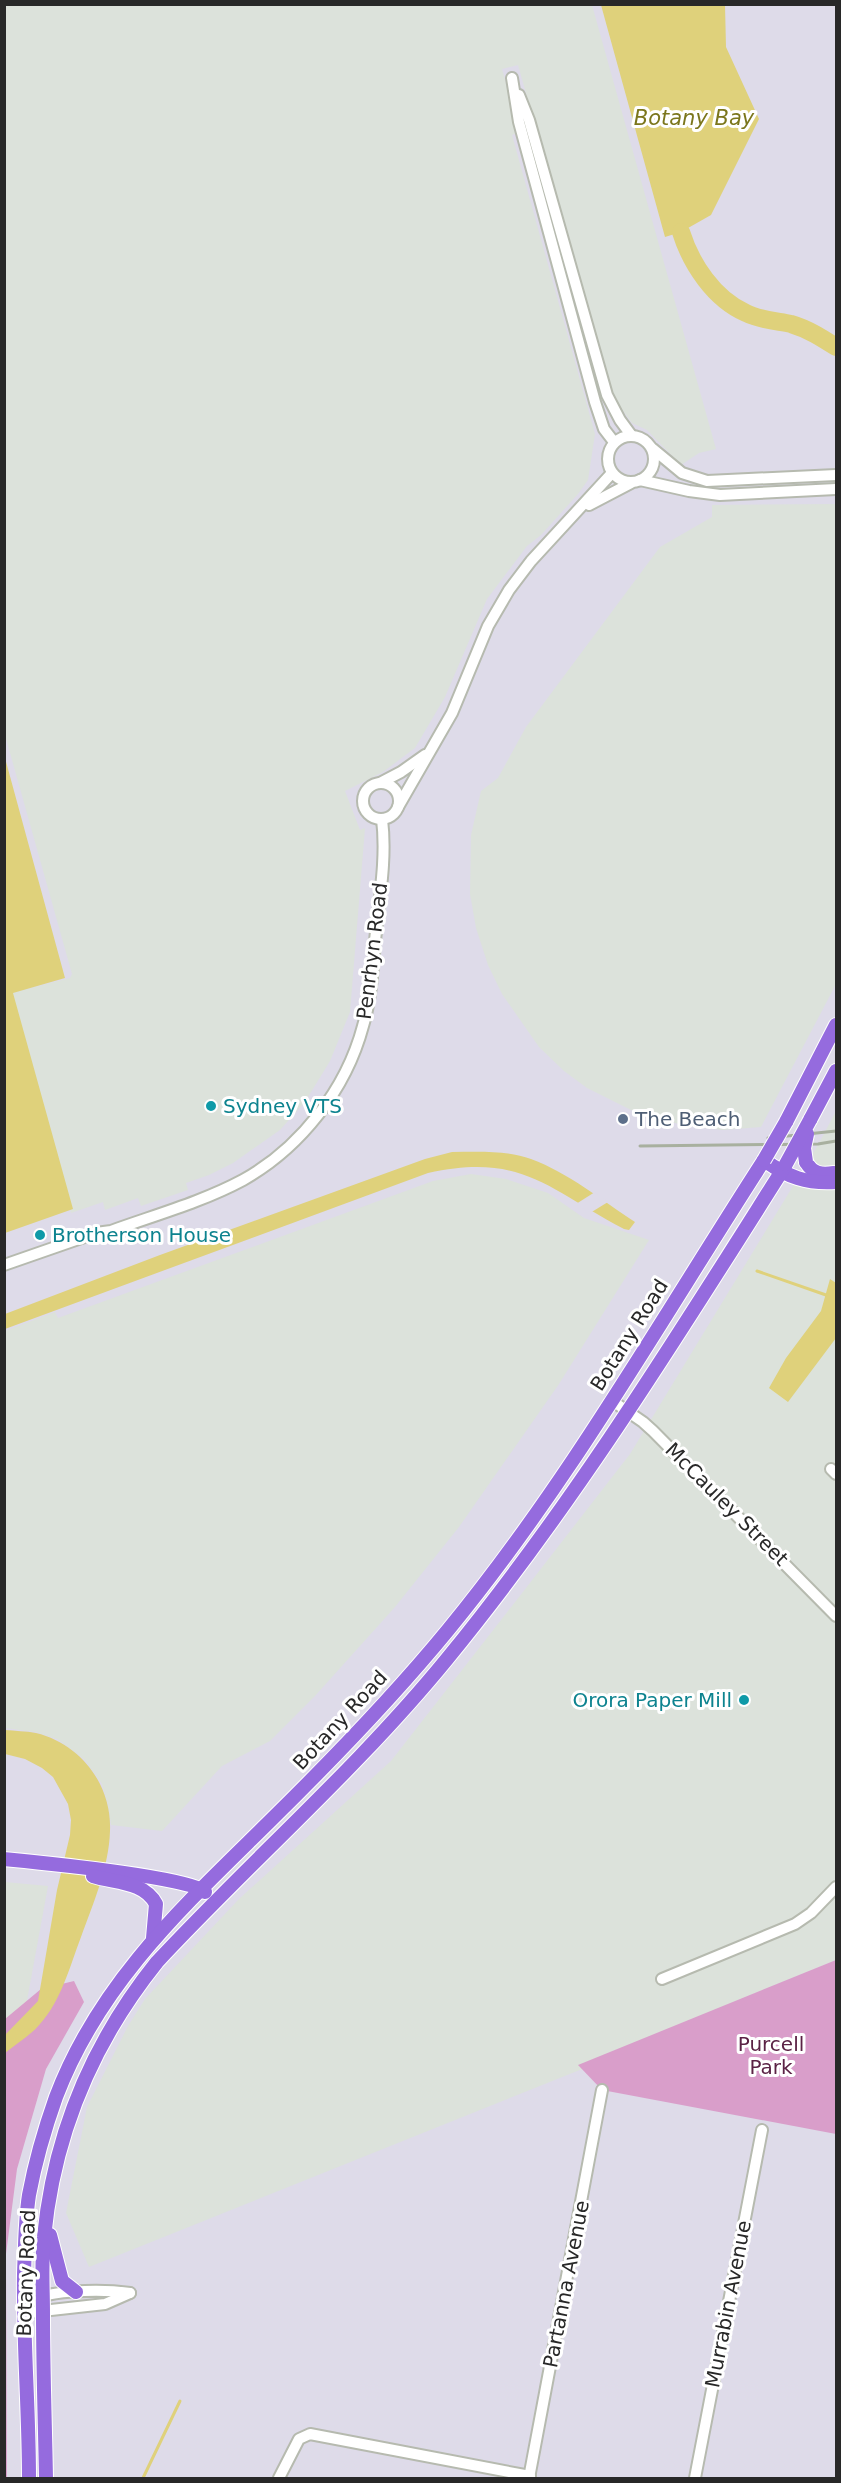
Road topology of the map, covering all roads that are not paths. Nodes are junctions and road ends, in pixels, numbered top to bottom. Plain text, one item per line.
1 (631, 435) junction
2 (614, 442) junction
3 (653, 449) junction
4 (612, 473) junction
5 (837, 475) edge
6 (636, 481) junction
7 (837, 489) edge
8 (581, 509) junction
9 (428, 753) junction
10 (380, 783) junction
11 (398, 807) junction
12 (382, 819) junction
13 (837, 1025) edge
14 (837, 1071) edge
15 (810, 1120) junction
16 (772, 1165) junction
17 (837, 1173) edge
18 (837, 1182) edge
19 (4, 1265) edge
20 (611, 1400) junction
21 (628, 1412) junction
22 (837, 1616) edge
23 (4, 1859) edge
24 (105, 1875) junction
25 (837, 1887) edge
26 (202, 1888) junction
27 (215, 1902) junction
28 (153, 1938) junction
29 (662, 1979) dead end
30 (602, 2090) dead end
31 (762, 2130) dead end
32 (47, 2212) junction
33 (76, 2292) junction
34 (43, 2296) junction
35 (24, 2311) junction
36 (43, 2312) junction
37 (530, 2477) edge
38 (30, 2478) edge
39 (46, 2478) edge
40 (279, 2478) edge
41 (694, 2478) edge

1 - 2 street
1 - 2 street
1 - 3 street
2 - 4 street
3 - 5 street
3 - 6 street
4 - 6 street
4 - 8 street
6 - 7 street
6 - 8 street
8 - 9 street
9 - 10 street
9 - 11 street
10 - 11 street
10 - 12 street
11 - 12 street
12 - 19 street, Penrhyn Road
13 - 16 main road, Botany Road, bridge
14 - 15 main road, Botany Road
15 - 16 main road, Botany Road, bridge
15 - 17 main road, bridge
16 - 18 main road
16 - 20 main road, Botany Road
16 - 21 main road, Botany Road
20 - 21 street, McCauley Street
20 - 26 main road, Botany Road
21 - 22 street, McCauley Street
21 - 27 main road, Botany Road
23 - 24 main road
24 - 26 main road
24 - 28 main road
25 - 29 street
26 - 27 main road
26 - 28 main road, Botany Road
27 - 32 main road, Botany Road
28 - 35 main road, Botany Road
30 - 37 street, Partanna Avenue
31 - 41 street, Murrabin Avenue
32 - 33 main road
32 - 34 main road, Botany Road
33 - 34 street
33 - 36 street
34 - 35 street
34 - 36 main road, Botany Road
35 - 36 street
35 - 38 main road, Botany Road
36 - 39 main road, Botany Road
37 - 40 street

